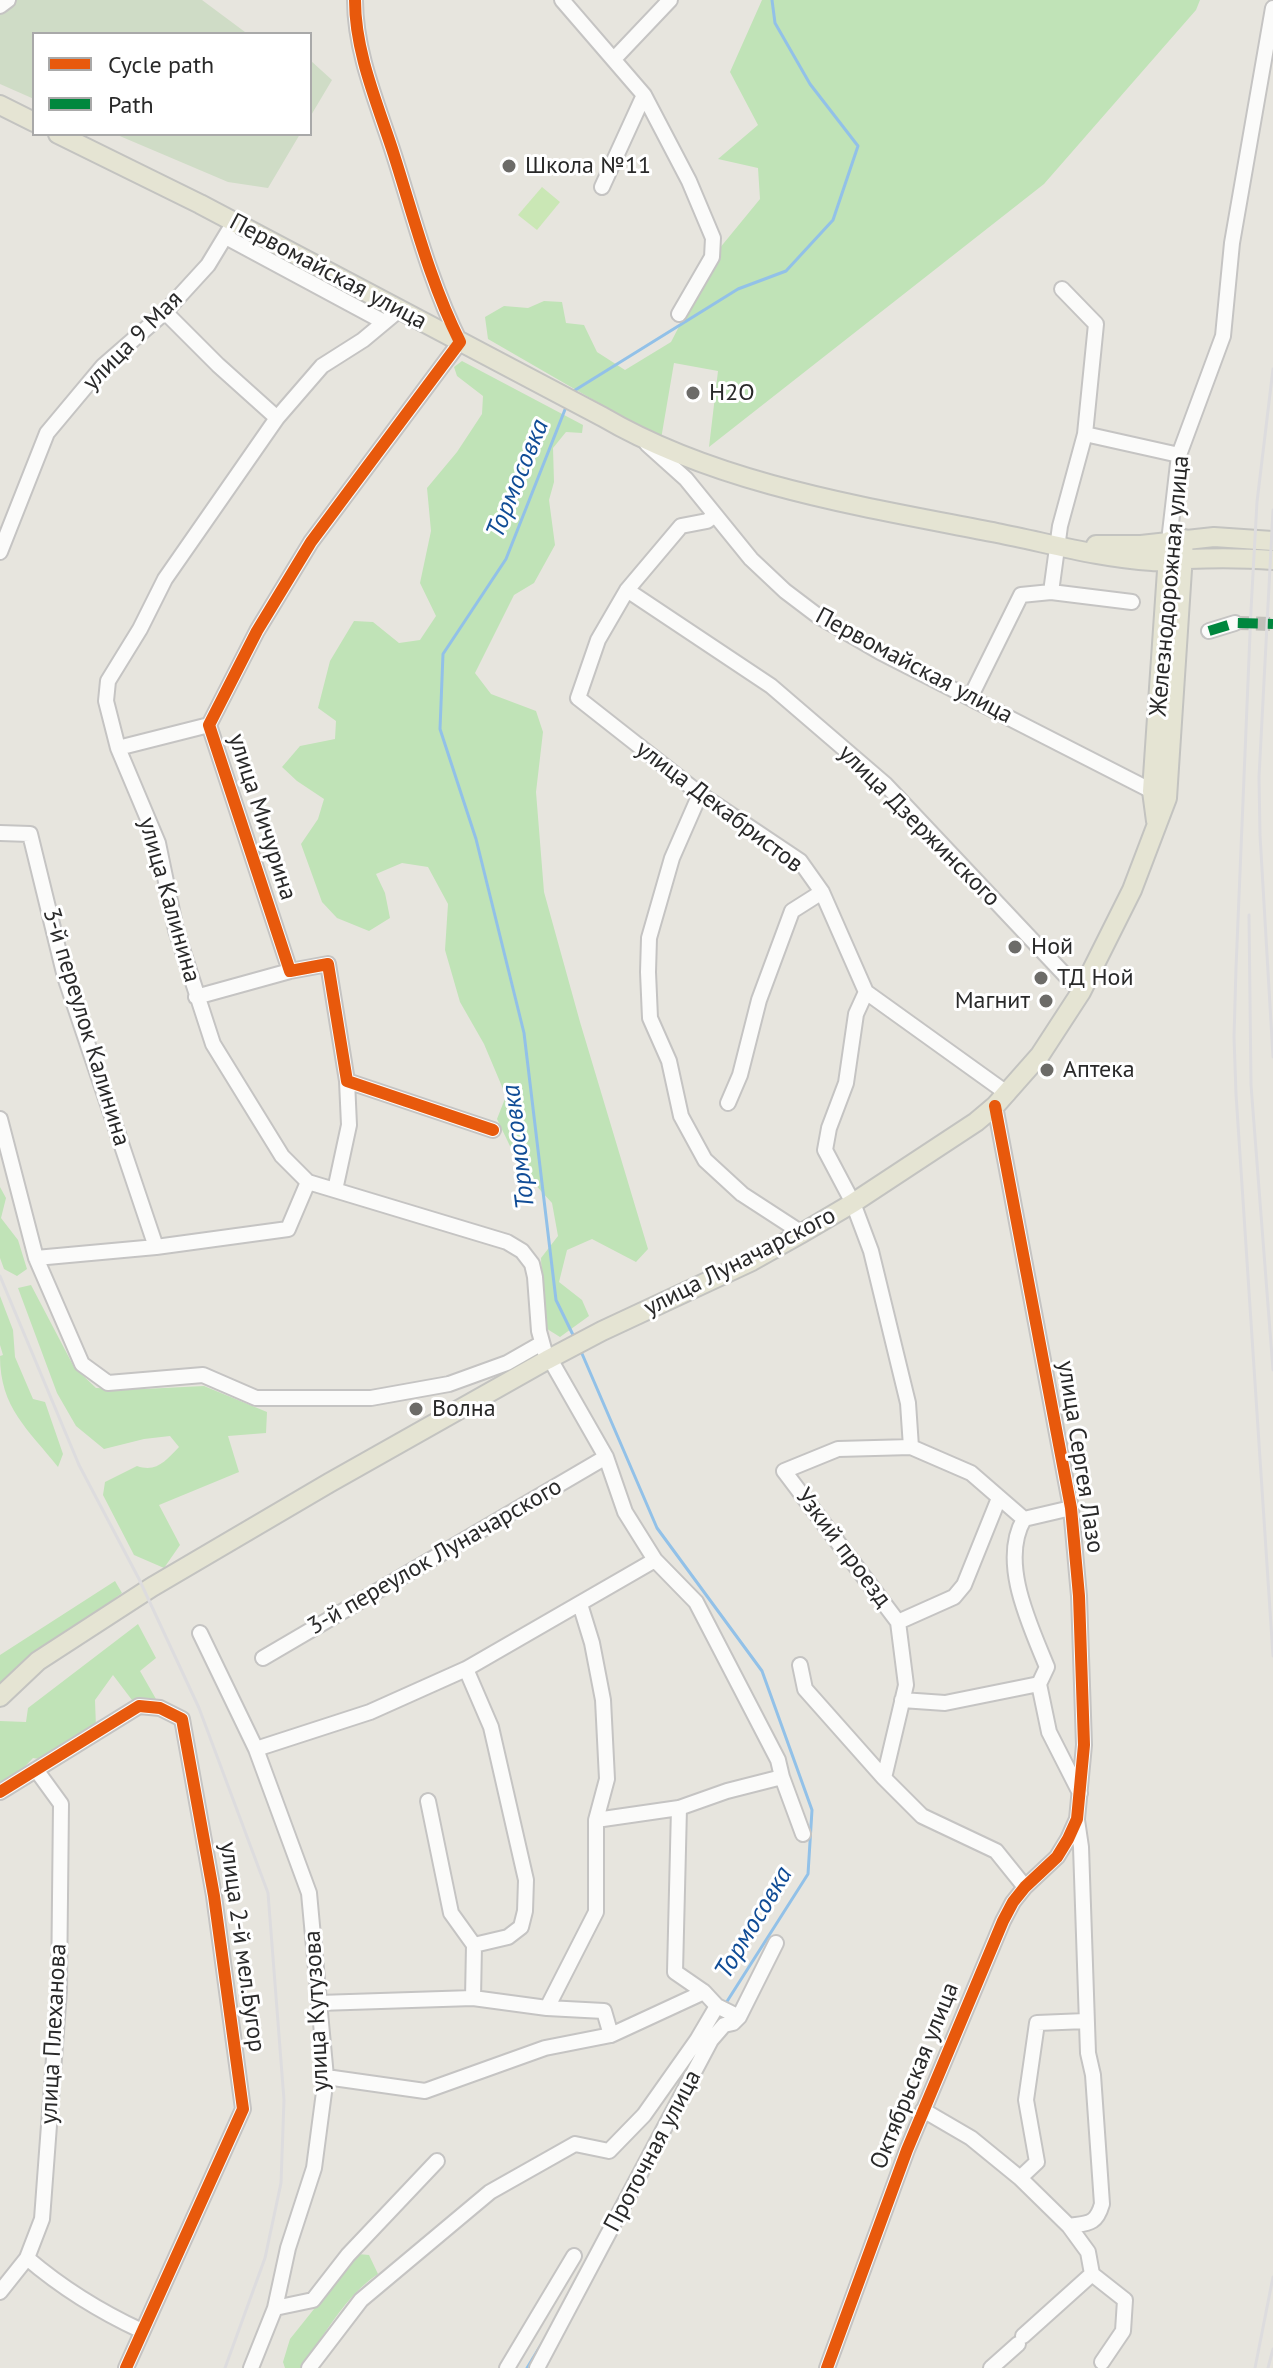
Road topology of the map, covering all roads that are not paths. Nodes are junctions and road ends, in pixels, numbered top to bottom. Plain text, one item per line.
1 (8, 0) edge
2 (355, 0) edge
3 (562, 0) edge
4 (670, 0) edge
5 (0, 6) edge
6 (1273, 8) edge
7 (614, 59) junction
8 (644, 95) junction
9 (0, 105) edge
10 (32, 121) edge
11 (62, 136) edge
12 (602, 187) dead end
13 (230, 230) junction
14 (1062, 289) dead end
15 (165, 312) junction
16 (679, 314) dead end
17 (391, 316) junction
18 (460, 342) junction
19 (277, 418) junction
20 (1085, 434) junction
21 (637, 437) junction
22 (1179, 455) junction
23 (715, 515) junction
24 (1177, 540) junction
25 (1273, 541) edge
26 (1057, 544) junction
27 (0, 552) edge
28 (1175, 560) junction
29 (1273, 560) edge
30 (627, 590) junction
31 (1051, 592) junction
32 (1132, 602) dead end
33 (1235, 623) tunnel mouth
34 (1209, 631) dead end
35 (970, 698) junction
36 (209, 725) junction
37 (118, 748) junction
38 (700, 794) junction
39 (1159, 794) junction
40 (1157, 824) joint
41 (0, 833) edge
42 (822, 892) junction
43 (290, 971) junction
44 (866, 992) junction
45 (1081, 992) junction
46 (196, 997) junction
47 (347, 1081) junction
48 (1002, 1100) junction
49 (728, 1103) dead end
50 (0, 1119) edge
51 (493, 1130) dead end
52 (308, 1182) junction
53 (335, 1190) junction
54 (853, 1203) junction
55 (802, 1233) junction
56 (156, 1247) junction
57 (36, 1258) junction
58 (546, 1354) junction
59 (911, 1447) junction
60 (606, 1457) junction
61 (999, 1498) junction
62 (1071, 1508) junction
63 (1024, 1519) junction
64 (655, 1560) junction
65 (580, 1604) junction
66 (898, 1622) junction
67 (200, 1633) dead end
68 (263, 1658) dead end
69 (800, 1665) dead end
70 (466, 1669) junction
71 (1039, 1684) junction
72 (0, 1697) edge
73 (902, 1700) junction
74 (256, 1749) junction
75 (37, 1771) junction
76 (782, 1777) junction
77 (884, 1778) junction
78 (607, 1779) junction
79 (0, 1792) edge
80 (1081, 1795) junction
81 (428, 1801) dead end
82 (679, 1808) junction
83 (614, 1818) junction
84 (1077, 1819) junction
85 (596, 1820) junction
86 (803, 1834) dead end
87 (1025, 1887) junction
88 (776, 1943) dead end
89 (474, 1945) junction
90 (704, 1992) junction
91 (473, 1998) junction
92 (319, 2003) junction
93 (717, 2006) junction
94 (547, 2008) junction
95 (739, 2017) junction
96 (1086, 2021) junction
97 (611, 2035) junction
98 (326, 2077) junction
99 (923, 2110) junction
100 (437, 2161) dead end
101 (1020, 2178) junction
102 (1069, 2226) junction
103 (574, 2256) dead end
104 (27, 2258) junction
105 (1092, 2274) junction
106 (0, 2292) edge
107 (275, 2308) junction
108 (142, 2331) junction
109 (1102, 2362) dead end
110 (126, 2368) edge
111 (251, 2368) edge
112 (309, 2368) edge
113 (507, 2368) edge
114 (537, 2368) edge
115 (827, 2368) edge
116 (991, 2368) edge

1 - 5 street
2 - 18 street
3 - 7 street
4 - 7 street
6 - 22 street, Железнодорожная улица
7 - 8 street
8 - 12 street
8 - 16 street
9 - 10 main road
11 - 13 main road, Первомайская улица
13 - 15 street, улица 9 Мая
13 - 17 main road, Первомайская улица
14 - 20 street
15 - 19 street
15 - 27 street, улица 9 Мая
17 - 18 main road, Первомайская улица
17 - 19 street, улица Калинина
18 - 21 main road, Первомайская улица
18 - 36 street, улица Мичурина
19 - 37 street, улица Калинина
20 - 22 street
20 - 26 street
21 - 23 street, Первомайская улица
21 - 26 main road, Первомайская улица
22 - 24 street, Железнодорожная улица
23 - 30 street
23 - 35 street, Первомайская улица
24 - 25 main road, Первомайская улица
24 - 26 main road, Первомайская улица
24 - 28 main road, Железнодорожная улица
26 - 28 main road, Первомайская улица
26 - 31 street
28 - 29 main road, Первомайская улица
28 - 39 main road, Железнодорожная улица
30 - 38 street, улица Декабристов
30 - 45 street, улица Дзержинского
31 - 32 street
31 - 35 street
33 - 34 street
35 - 39 street, Первомайская улица
36 - 37 street
36 - 43 street, улица Мичурина
37 - 46 street, улица Калинина
38 - 42 street, улица Декабристов
38 - 55 street
39 - 40 main road, Железнодорожная улица
40 - 45 main road, улица Луначарского
41 - 56 street, 3-й переулок Калинина
42 - 44 street, улица Декабристов
42 - 49 street
43 - 46 street
43 - 47 street
44 - 48 street
44 - 54 street
45 - 48 main road, улица Луначарского
46 - 52 street, улица Калинина
47 - 51 street
47 - 53 street
48 - 54 main road, улица Луначарского
48 - 62 street, улица Сергея Лазо
50 - 57 street
52 - 53 street, улица Калинина
52 - 56 street
53 - 58 street, улица Калинина
54 - 55 main road, улица Луначарского
54 - 59 street
55 - 58 main road, улица Луначарского
56 - 57 street
57 - 58 street
58 - 60 street
58 - 72 main road, улица Луначарского
59 - 61 street
59 - 66 street, Узкий проезд
60 - 64 street
60 - 68 street, 3-й переулок Луначарского
61 - 63 street
61 - 66 street
62 - 63 street, улица Сергея Лазо
62 - 80 street, улица Сергея Лазо
63 - 71 street
64 - 65 street
64 - 76 street
65 - 70 street
65 - 78 street
66 - 73 street, Узкий проезд
67 - 74 street, улица Кутузова
69 - 77 street
70 - 74 street
70 - 89 street
71 - 73 street
71 - 80 street
73 - 77 street, Узкий проезд
74 - 92 street, улица Кутузова
75 - 79 street, улица 2-й мел.Бугор
75 - 104 street, улица Плеханова
75 - 108 street, улица 2-й мел.Бугор
76 - 82 street
76 - 86 street
77 - 87 street
78 - 83 street
78 - 85 street
80 - 84 street, улица Сергея Лазо
81 - 89 street
82 - 83 street
82 - 90 street
83 - 85 street
84 - 87 street, Октябрьская улица
84 - 96 street
85 - 94 street
87 - 99 street, Октябрьская улица
88 - 95 street, Проточная улица
89 - 91 street
90 - 93 street
90 - 97 street
91 - 92 street
91 - 94 street
92 - 98 street, улица Кутузова
93 - 95 street
93 - 112 street
94 - 97 street
95 - 114 street, Проточная улица
96 - 101 street
96 - 102 street
97 - 98 street
98 - 107 street, улица Кутузова
99 - 101 street
99 - 115 street, Октябрьская улица
100 - 107 street
101 - 102 street
102 - 105 street
103 - 113 street
104 - 106 street, улица Плеханова
104 - 108 street
105 - 109 street
105 - 116 street
107 - 111 street, улица Кутузова
108 - 110 street, улица 2-й мел.Бугор

